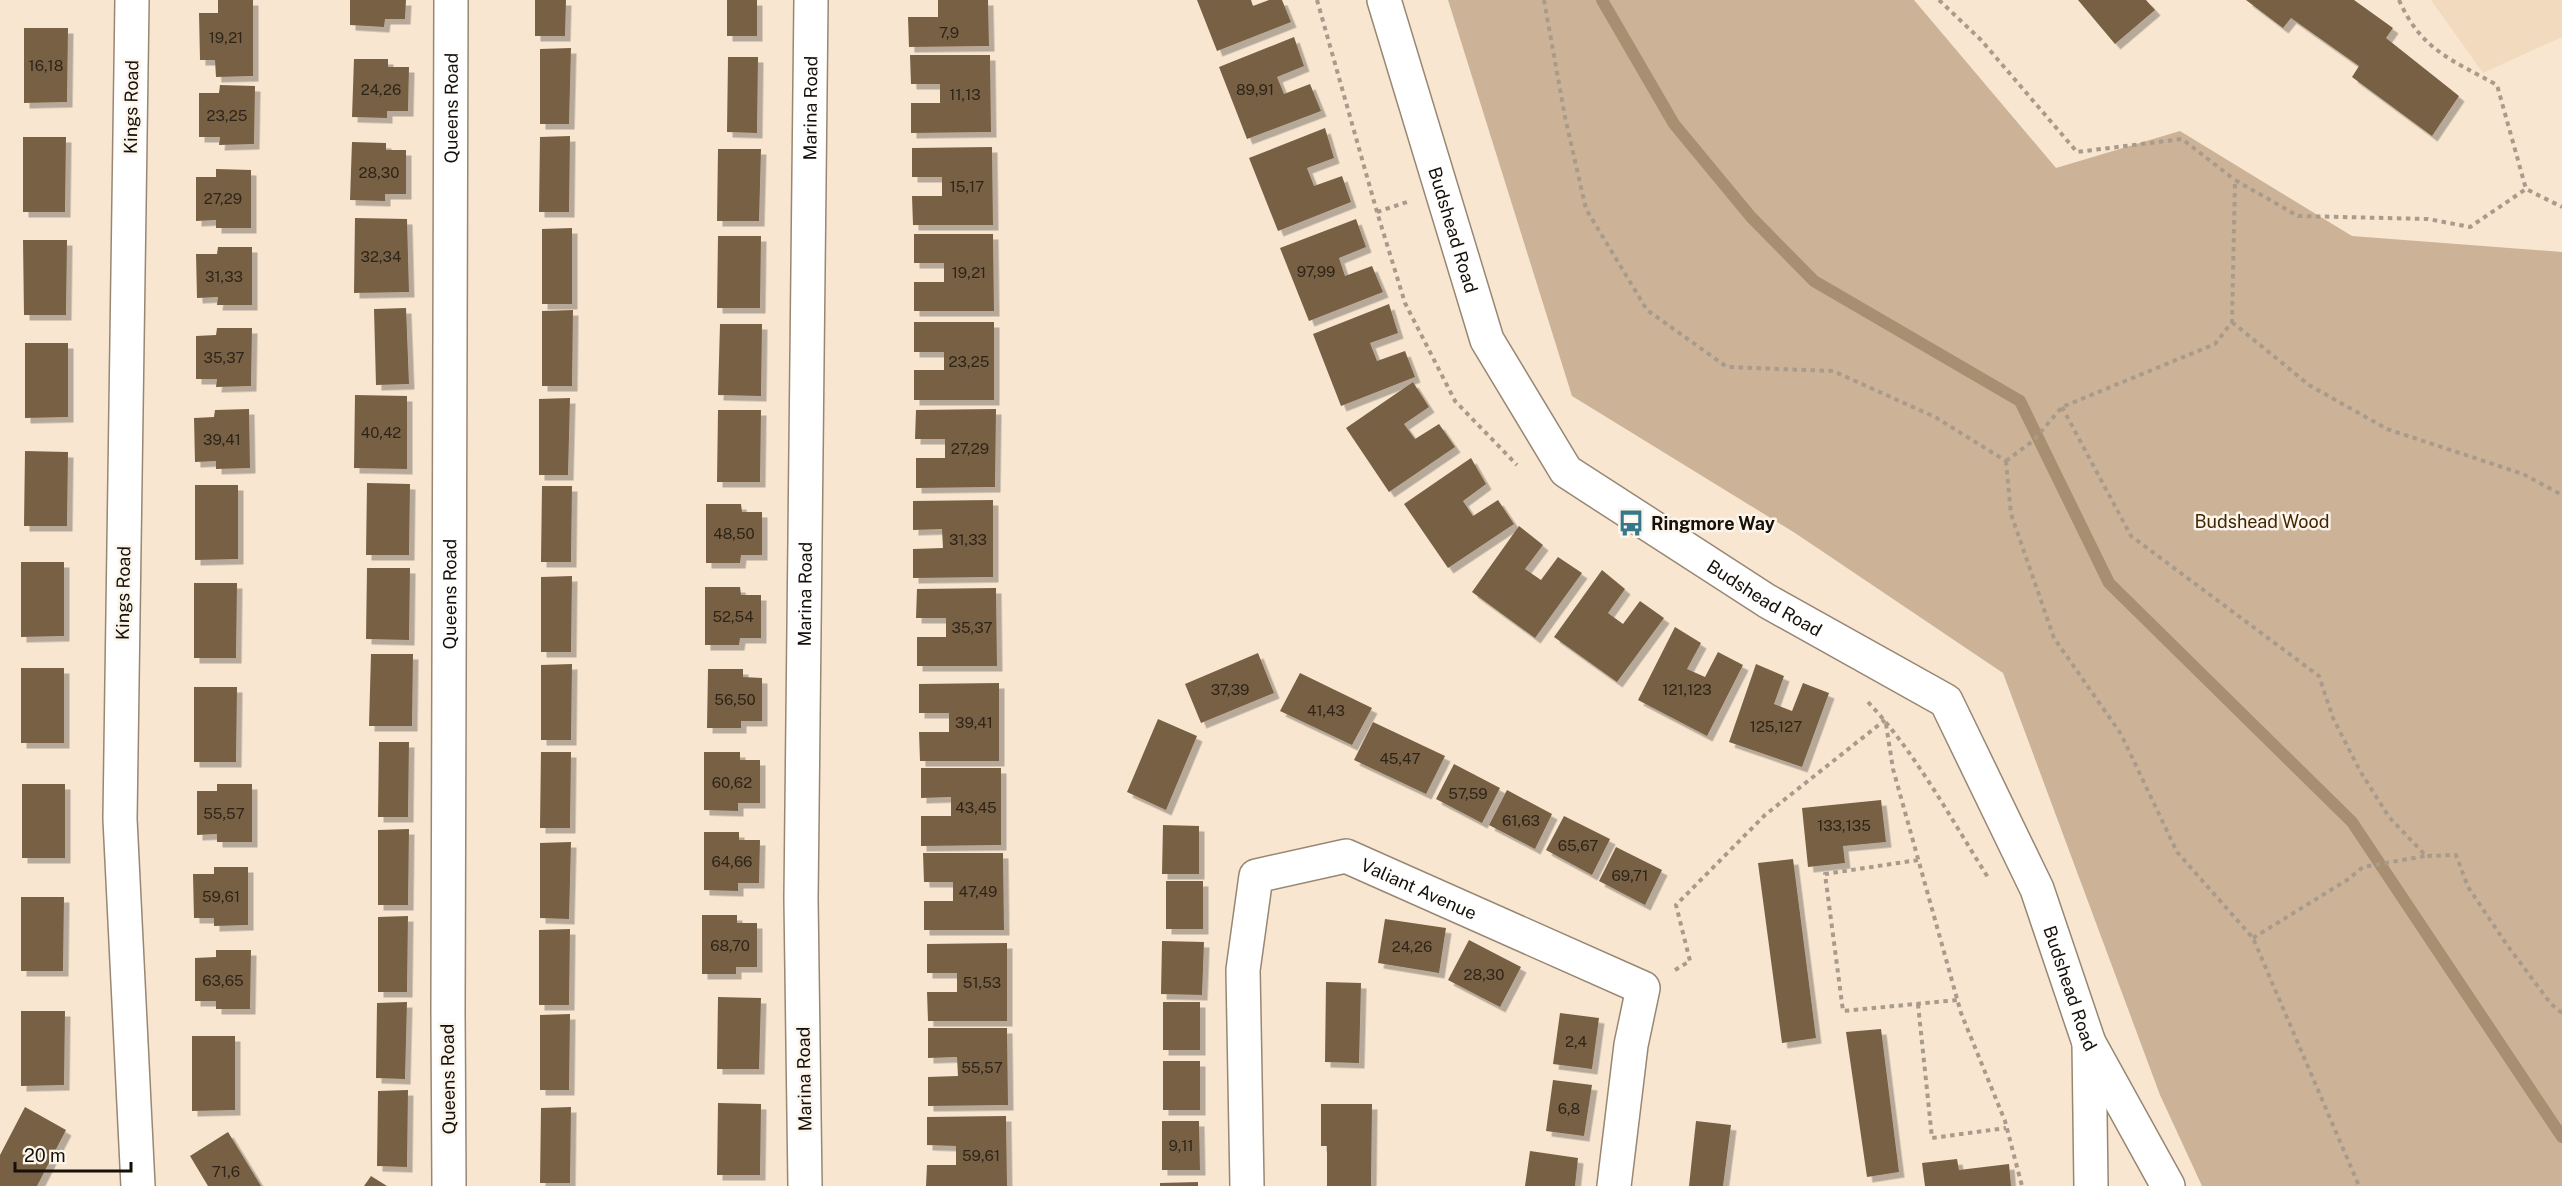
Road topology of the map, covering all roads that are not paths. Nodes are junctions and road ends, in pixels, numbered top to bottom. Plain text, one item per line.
1 (132, 0) edge
2 (450, 0) edge
3 (811, 0) edge
4 (1384, 0) edge
5 (2089, 1043) junction
6 (138, 1186) edge
7 (449, 1186) edge
8 (805, 1186) edge
9 (1247, 1186) edge
10 (1614, 1186) edge
11 (2091, 1186) edge
12 (2168, 1186) edge

1 - 6 street, Kings Road
2 - 7 street, Queens Road
3 - 8 street, Marina Road
4 - 5 street, Budshead Road
5 - 11 street
5 - 12 street, Budshead Road
9 - 10 street, Valiant Avenue

